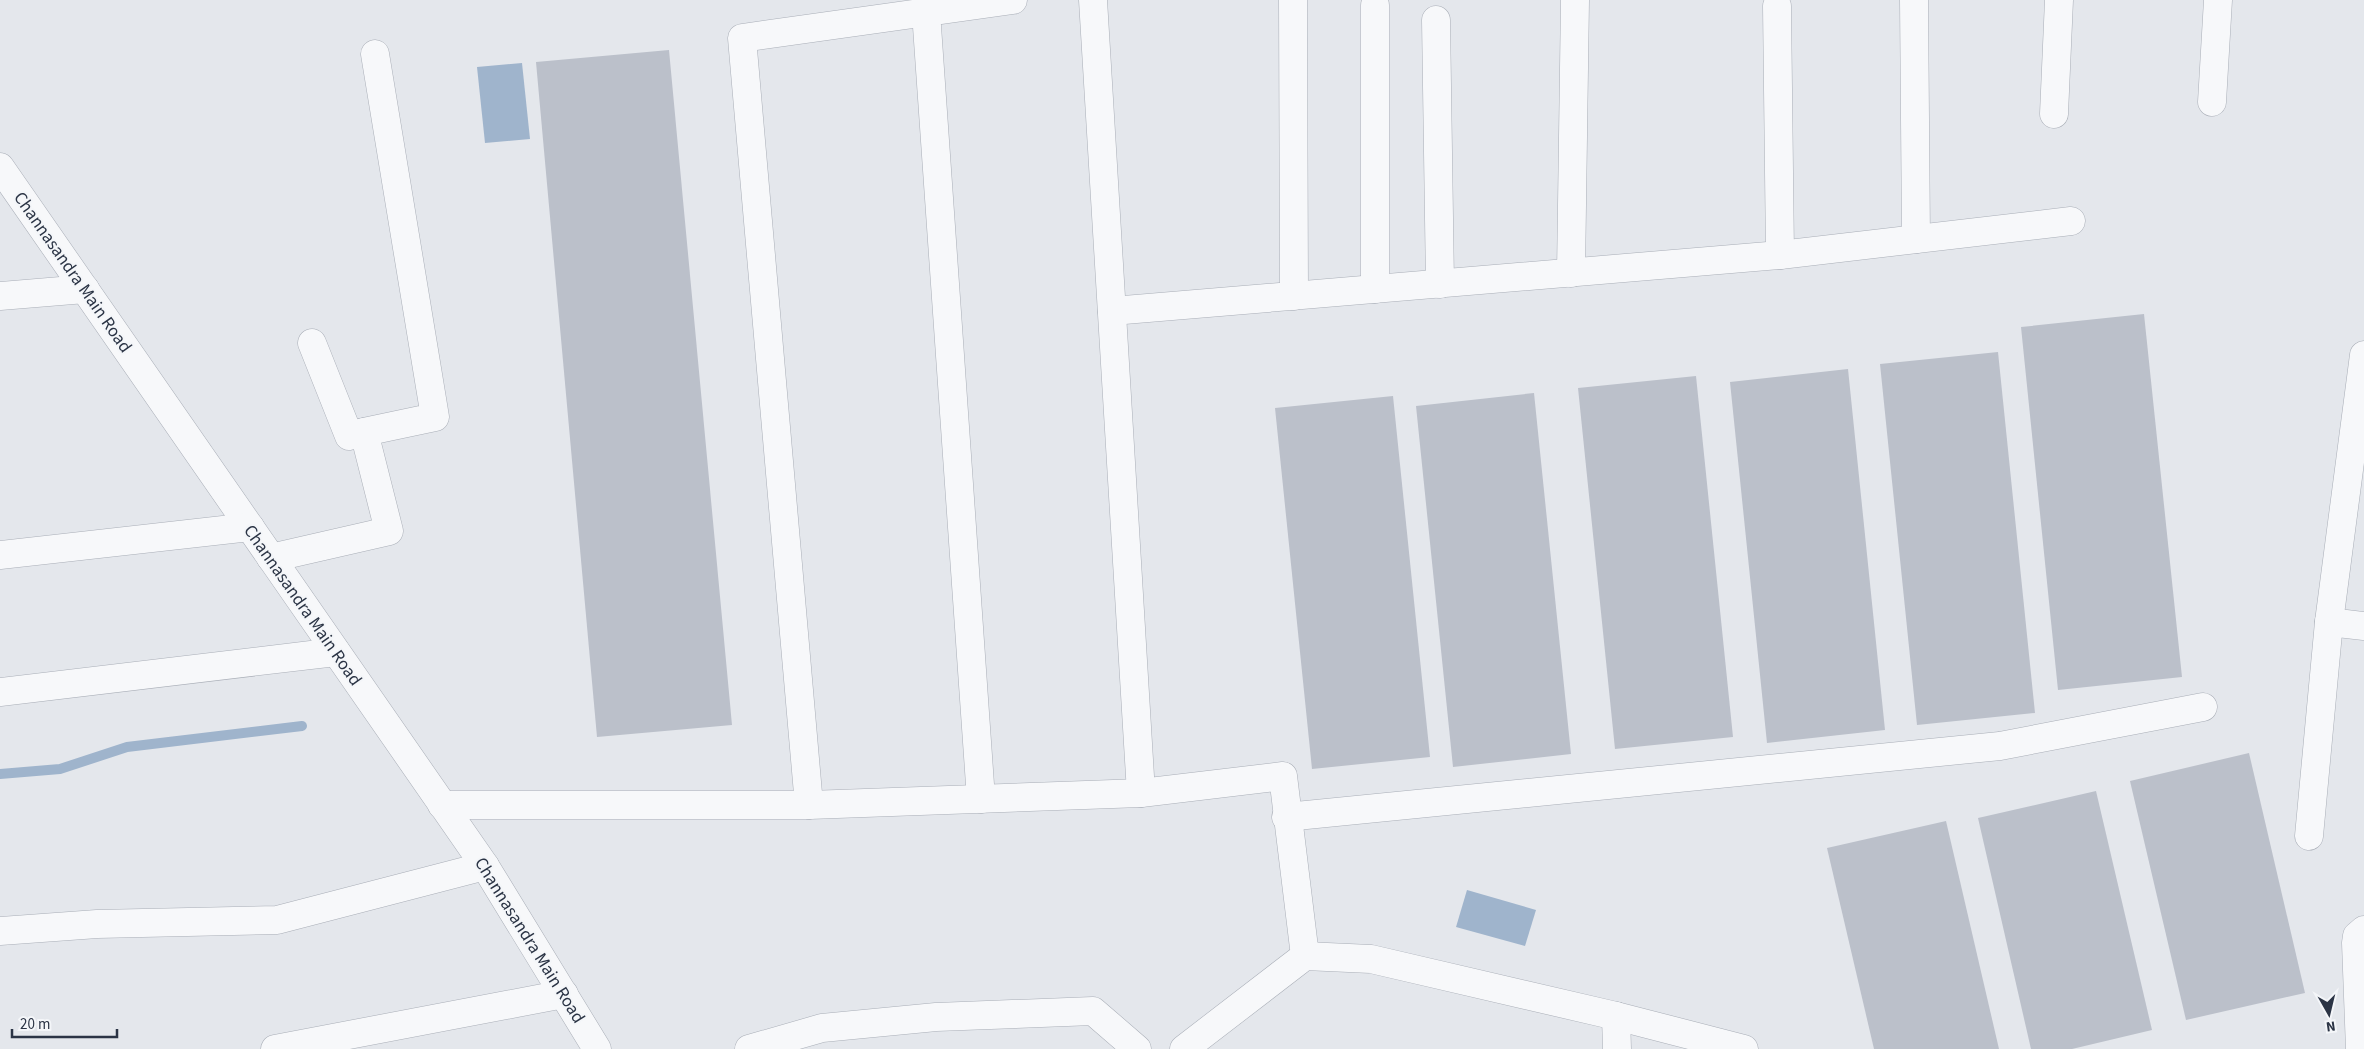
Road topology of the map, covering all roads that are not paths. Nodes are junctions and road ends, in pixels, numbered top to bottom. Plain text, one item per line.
1 (1013, 0) edge
2 (1093, 0) edge
3 (1293, 0) edge
4 (1576, 0) edge
5 (1914, 0) edge
6 (2059, 0) edge
7 (2218, 0) edge
8 (1375, 5) dead end
9 (1777, 6) dead end
10 (926, 12) junction
11 (1436, 20) dead end
12 (375, 54) dead end
13 (2212, 102) dead end
14 (2054, 114) dead end
15 (0, 167) edge
16 (2071, 221) dead end
17 (1916, 239) junction
18 (1780, 255) junction
19 (1571, 272) junction
20 (1440, 284) junction
21 (85, 289) junction
22 (1375, 289) junction
23 (0, 296) edge
24 (1294, 296) junction
25 (1112, 311) junction
26 (312, 343) dead end
27 (2364, 355) edge
28 (364, 432) junction
29 (250, 526) junction
30 (0, 555) edge
31 (271, 558) junction
32 (2329, 622) junction
33 (2364, 626) edge
34 (336, 652) junction
35 (0, 692) edge
36 (2203, 707) dead end
37 (1141, 793) junction
38 (981, 799) junction
39 (442, 805) junction
40 (809, 805) junction
41 (1286, 817) junction
42 (2309, 836) dead end
43 (485, 866) junction
44 (2364, 930) edge
45 (0, 931) edge
46 (1305, 956) junction
47 (564, 994) junction
48 (1616, 1016) junction
49 (275, 1049) edge
50 (597, 1049) edge
51 (749, 1049) edge
52 (1137, 1049) edge
53 (1184, 1049) edge
54 (1617, 1049) edge
55 (1744, 1049) edge
56 (2360, 1049) edge

1 - 10 street
2 - 25 street
3 - 24 street
4 - 19 street
5 - 17 street
6 - 14 street
7 - 13 street
8 - 22 street
9 - 18 street
10 - 38 street
10 - 40 street
11 - 20 street
12 - 28 street
15 - 21 street, Channasandra Main Road
16 - 17 street
17 - 18 street
18 - 19 street
19 - 20 street
20 - 22 street
21 - 23 street
21 - 29 street, Channasandra Main Road
22 - 24 street
24 - 25 street
25 - 37 street
26 - 28 street
27 - 32 street
28 - 31 street
29 - 30 street
29 - 31 street, Channasandra Main Road
31 - 34 street, Channasandra Main Road
32 - 33 street
32 - 42 street
34 - 35 street
34 - 39 street, Channasandra Main Road
36 - 41 street
37 - 38 street
37 - 41 street
38 - 40 street
39 - 40 street
39 - 43 street, Channasandra Main Road
41 - 46 street
43 - 45 street
43 - 47 street, Channasandra Main Road
44 - 56 street
46 - 48 street
46 - 53 street
47 - 49 street
47 - 50 street, Channasandra Main Road
48 - 54 street
48 - 55 street
51 - 52 street

